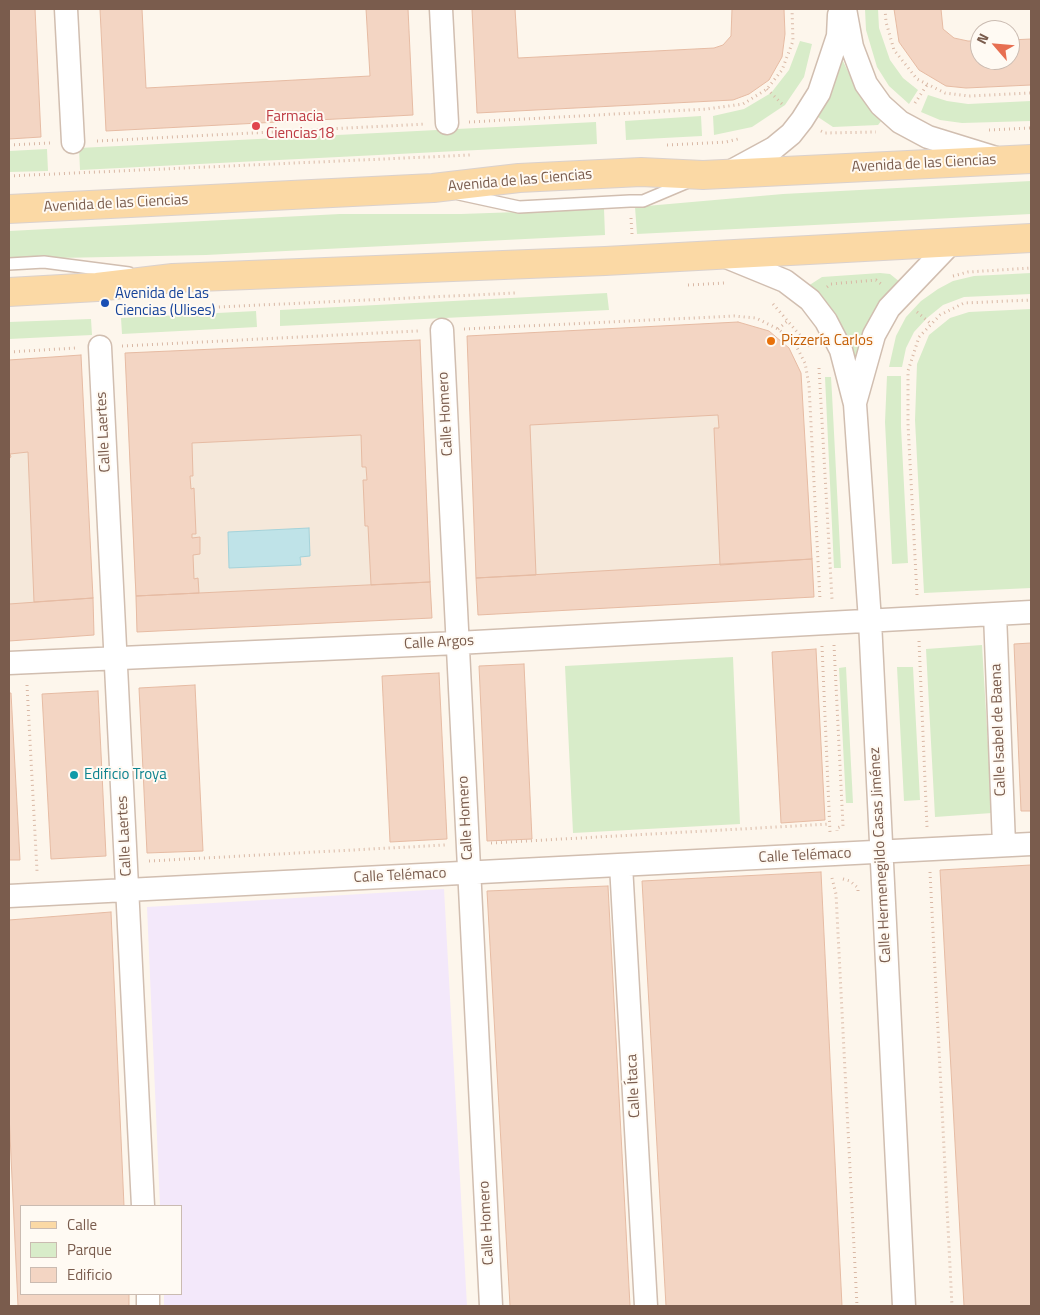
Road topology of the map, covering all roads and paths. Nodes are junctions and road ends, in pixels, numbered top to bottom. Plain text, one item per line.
1 (66, 9) edge
2 (441, 9) edge
3 (840, 9) edge
4 (844, 9) edge
5 (885, 9) edge
6 (927, 85) junction
7 (767, 90) dead end
8 (1031, 92) edge
9 (802, 120) junction
10 (900, 122) junction
11 (447, 123) dead end
12 (740, 138) dead end
13 (73, 142) dead end
14 (657, 145) dead end
15 (480, 154) dead end
16 (1031, 159) edge
17 (1001, 160) junction
18 (715, 174) junction
19 (9, 176) edge
20 (9, 210) edge
21 (1031, 238) edge
22 (952, 242) junction
23 (719, 254) junction
24 (9, 264) edge
25 (173, 278) junction
26 (730, 283) dead end
27 (684, 285) dead end
28 (9, 292) edge
29 (525, 293) dead end
30 (898, 296) junction
31 (766, 299) dead end
32 (810, 300) junction
33 (1031, 300) edge
34 (128, 312) dead end
35 (788, 321) junction
36 (931, 324) junction
37 (778, 329) junction
38 (442, 330) junction
39 (100, 347) junction
40 (9, 352) edge
41 (814, 354) dead end
42 (818, 362) dead end
43 (855, 404) junction
44 (832, 605) dead end
45 (820, 606) dead end
46 (1031, 612) edge
47 (995, 614) junction
48 (918, 618) junction
49 (870, 621) junction
50 (822, 638) dead end
51 (834, 640) dead end
52 (457, 642) junction
53 (116, 658) junction
54 (17, 663) edge
55 (927, 829) dead end
56 (837, 834) dead end
57 (830, 840) dead end
58 (1031, 844) edge
59 (1004, 845) junction
60 (882, 852) junction
61 (929, 863) dead end
62 (622, 865) junction
63 (469, 872) junction
64 (832, 875) dead end
65 (839, 878) dead end
66 (128, 890) junction
67 (38, 894) junction
68 (9, 896) edge
69 (858, 898) dead end
70 (143, 1205) edge
71 (491, 1306) edge
72 (646, 1306) edge
73 (857, 1306) edge
74 (904, 1306) edge
75 (952, 1306) edge

1 - 13 street
2 - 11 street
3 - 9 street
4 - 10 street
5 - 6 path
6 - 8 path
6 - 10 path
7 - 9 path
9 - 10 path
9 - 18 street
10 - 17 street
12 - 14 path
15 - 19 path
16 - 17 main road, Avenida de las Ciencias
17 - 18 main road, Avenida de las Ciencias
18 - 20 main road, Avenida de las Ciencias
21 - 22 main road
22 - 23 main road
22 - 30 street, Calle Hermenegildo Casas Jiménez
23 - 25 main road
23 - 32 street, Calle Hermenegildo Casas Jiménez
24 - 25 lane
25 - 28 main road
26 - 27 path
29 - 34 path
30 - 32 path
30 - 36 path
30 - 43 street, Calle Hermenegildo Casas Jiménez
31 - 35 path
32 - 35 path
32 - 43 street, Calle Hermenegildo Casas Jiménez
33 - 36 path
35 - 37 path
35 - 41 path
36 - 48 path
37 - 38 path
37 - 45 path
38 - 39 path
38 - 52 street, Calle Homero
39 - 40 path
39 - 53 street, Calle Laertes
42 - 44 path
43 - 49 street, Calle Hermenegildo Casas Jiménez
46 - 47 street, Calle Argos
47 - 48 street, Calle Argos
47 - 59 street, Calle Isabel de Baena
48 - 49 street, Calle Argos
48 - 55 path
49 - 52 street, Calle Argos
49 - 60 street, Calle Hermenegildo Casas Jiménez
50 - 57 path
51 - 56 path
52 - 53 street, Calle Argos
52 - 63 street, Calle Homero
53 - 54 street, Calle Argos
53 - 66 street, Calle Laertes
54 - 67 path
58 - 59 street, Calle Telémaco
59 - 60 street, Calle Telémaco
60 - 62 street, Calle Telémaco
60 - 74 street, Calle Hermenegildo Casas Jiménez
61 - 75 path
62 - 63 street, Calle Telémaco
62 - 72 street, Calle Ítaca
63 - 66 street, Calle Telémaco
63 - 71 street, Calle Homero
64 - 73 path
65 - 69 path
66 - 67 street, Calle Telémaco
66 - 70 street, Calle Laertes
67 - 68 street, Calle Telémaco

